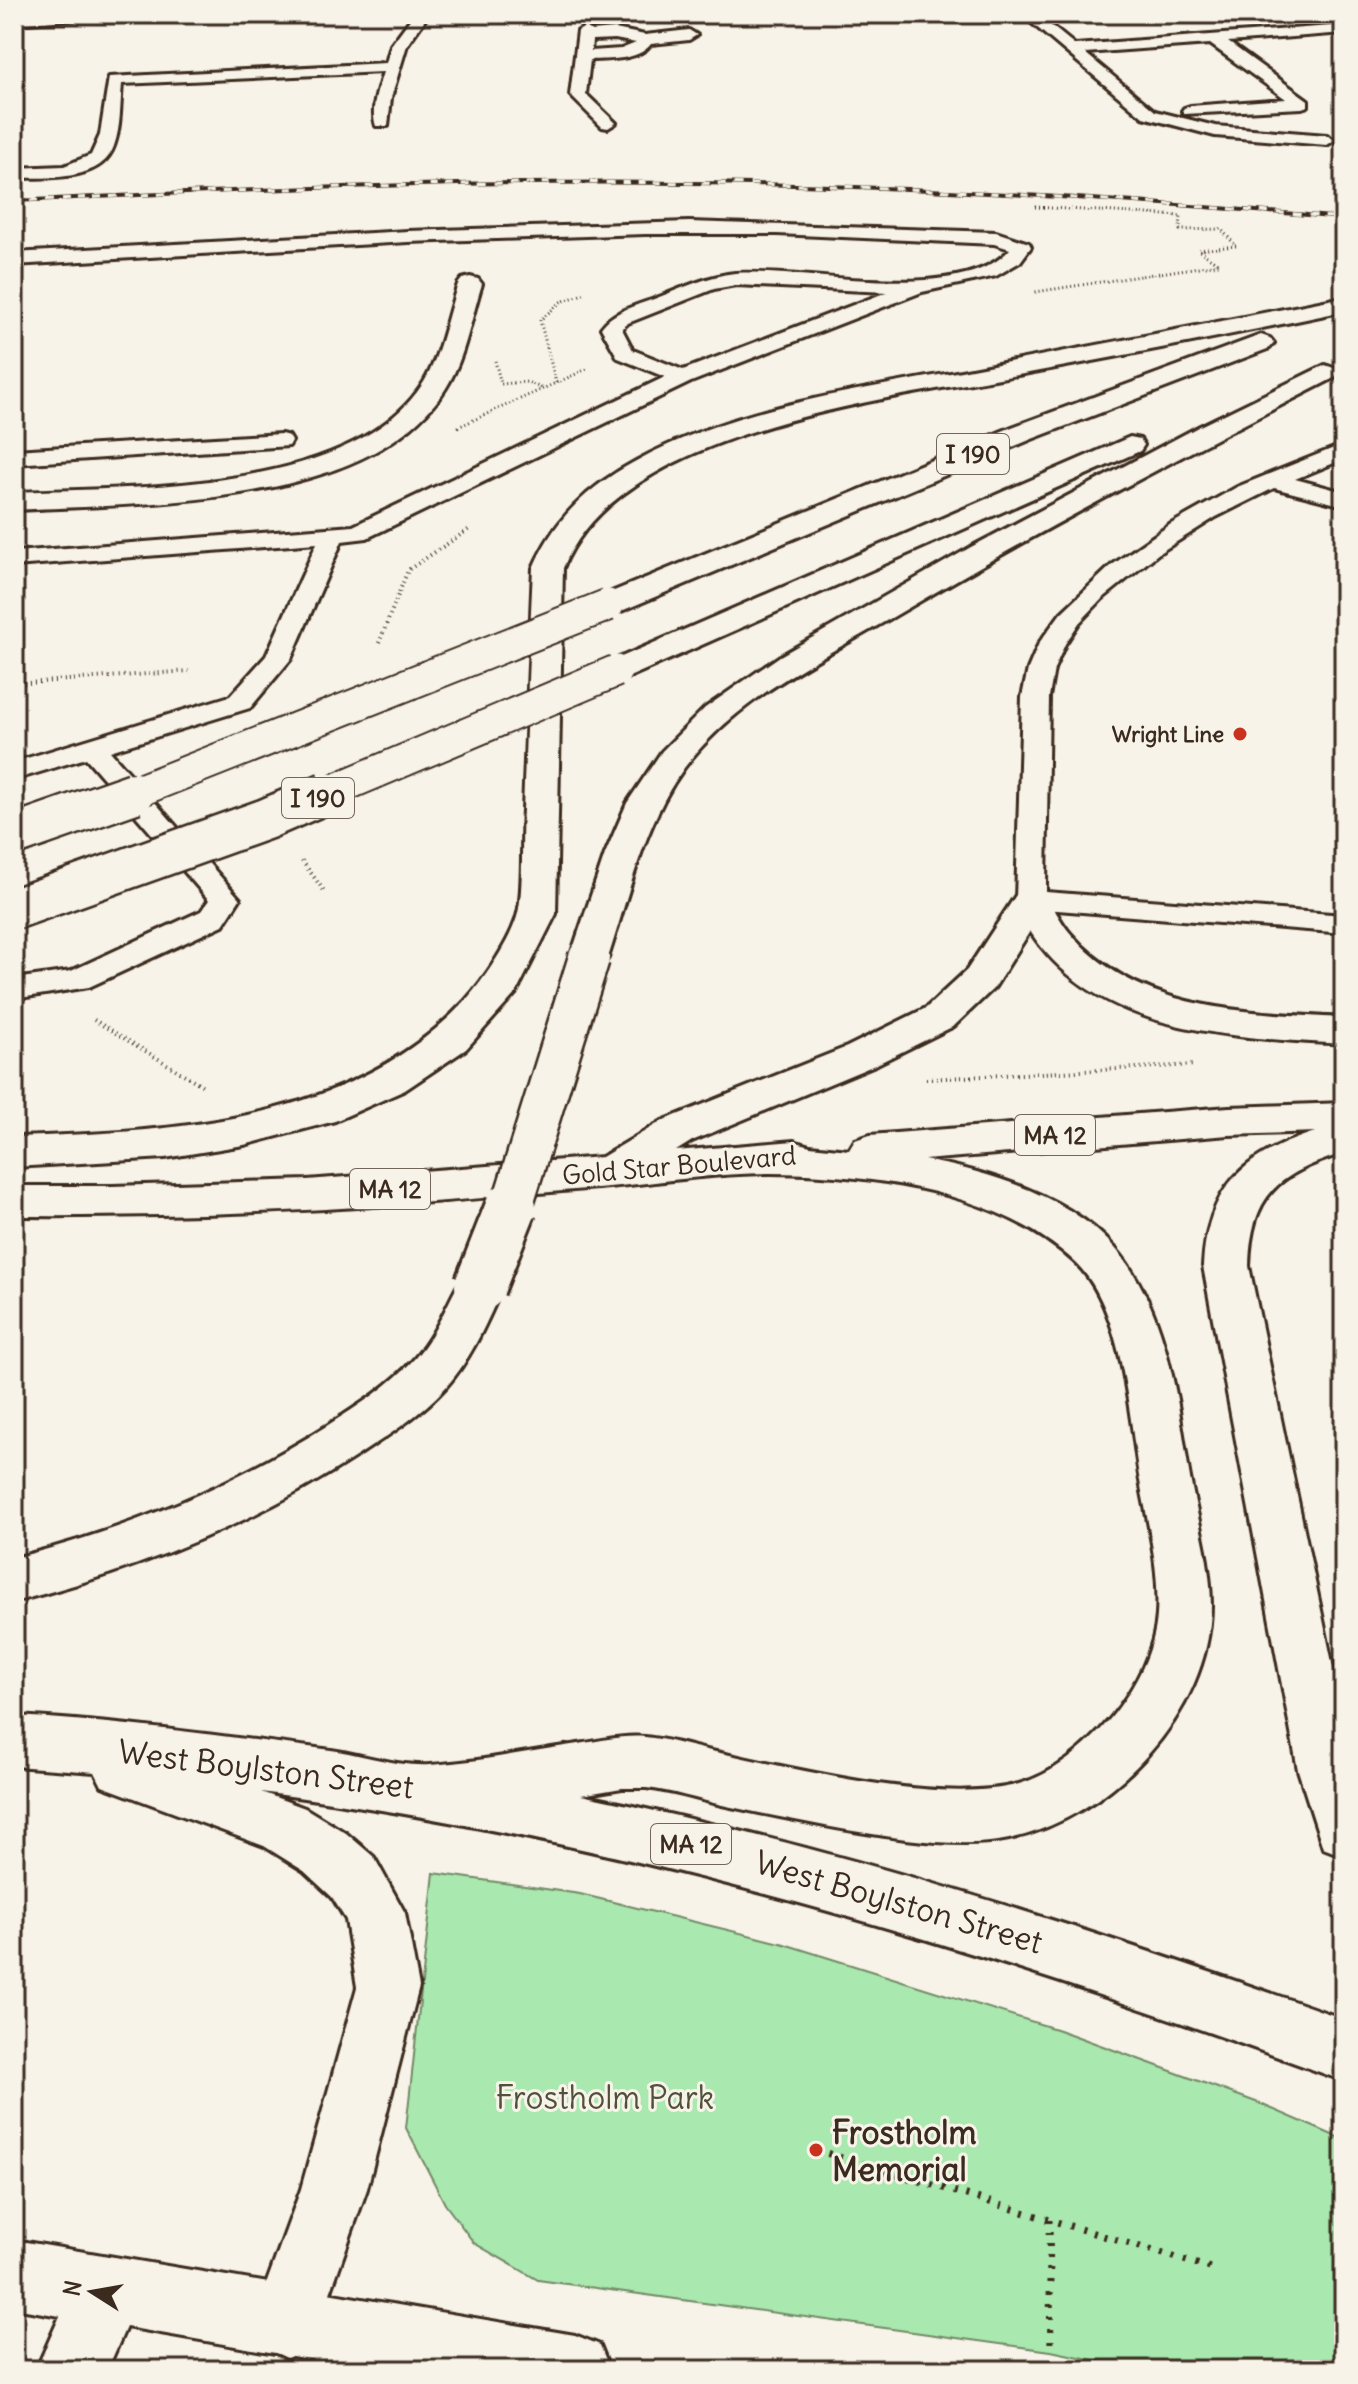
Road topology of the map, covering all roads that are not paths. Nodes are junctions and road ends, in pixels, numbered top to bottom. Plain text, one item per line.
1 (79, 14) edge
2 (422, 14) edge
3 (582, 14) edge
4 (1028, 14) edge
5 (14, 19) edge
6 (1344, 29) edge
7 (689, 35) dead end
8 (585, 36) junction
9 (645, 40) junction
10 (1215, 40) junction
11 (1071, 50) junction
12 (581, 56) junction
13 (392, 67) junction
14 (1149, 114) junction
15 (382, 122) dead end
16 (608, 123) dead end
17 (1327, 140) dead end
18 (14, 173) edge
19 (14, 259) edge
20 (470, 284) dead end
21 (917, 287) junction
22 (1344, 304) edge
23 (1344, 318) edge
24 (1334, 370) edge
25 (683, 377) junction
26 (281, 441) dead end
27 (1344, 451) edge
28 (14, 457) edge
29 (1274, 481) junction
30 (1344, 499) edge
31 (14, 501) edge
32 (333, 535) junction
33 (14, 559) edge
34 (91, 747) junction
35 (14, 771) edge
36 (14, 835) edge
37 (1031, 900) junction
38 (14, 909) edge
39 (1344, 924) edge
40 (14, 989) edge
41 (1344, 1031) edge
42 (1344, 1117) edge
43 (1344, 1138) edge
44 (14, 1152) edge
45 (765, 1158) junction
46 (611, 1171) junction
47 (14, 1201) edge
48 (14, 1580) edge
49 (27, 1741) edge
50 (432, 1790) junction
51 (1344, 1829) edge
52 (1344, 2050) edge
53 (14, 2274) edge
54 (108, 2289) junction
55 (287, 2323) junction
56 (71, 2370) edge
57 (575, 2370) edge

1 - 5 main road
2 - 13 lane
3 - 8 lane
4 - 11 lane
6 - 10 lane
7 - 9 lane
8 - 9 lane
8 - 12 lane
9 - 12 lane
10 - 11 lane
10 - 14 lane
11 - 14 lane
12 - 16 lane
13 - 15 lane
13 - 18 lane
14 - 17 lane
19 - 21 lane
20 - 31 main road
21 - 25 lane
21 - 25 lane
22 - 44 main road
23 - 36 main road, I 190, bridge
24 - 38 main road, I 190, bridge
24 - 48 main road, bridge
25 - 32 lane
26 - 28 lane
27 - 29 lane
29 - 30 lane
29 - 37 lane
32 - 33 lane
32 - 34 lane
34 - 35 lane
34 - 40 lane
37 - 39 lane
37 - 41 main road
37 - 46 main road
42 - 45 main road, Gold Star Boulevard / MA 12
43 - 51 main road
45 - 46 main road, Gold Star Boulevard / MA 12
45 - 50 main road
46 - 47 main road, Gold Star Boulevard / MA 12
49 - 50 main road, West Boylston Street / MA 12
49 - 55 main road
50 - 52 main road, West Boylston Street / MA 12
53 - 54 main road
54 - 55 main road
54 - 56 main road
55 - 57 main road

